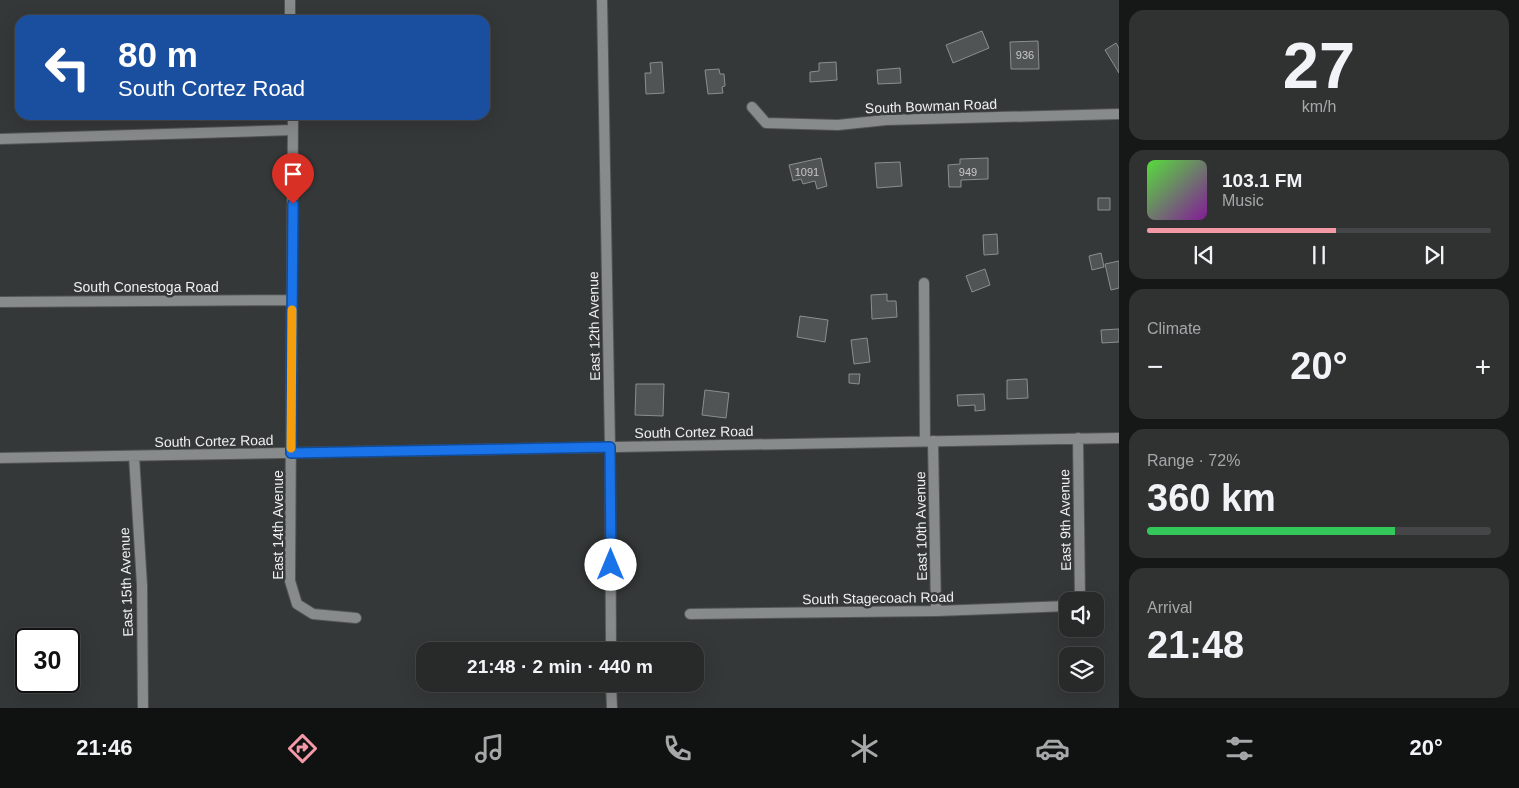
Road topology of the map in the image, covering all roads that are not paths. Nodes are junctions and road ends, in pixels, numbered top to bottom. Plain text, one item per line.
1 (290, 0) edge
2 (602, 0) edge
3 (290, 15) edge
4 (752, 107) dead end
5 (1119, 114) edge
6 (293, 120) edge
7 (293, 130) junction
8 (0, 139) edge
9 (924, 283) dead end
10 (292, 300) junction
11 (0, 302) edge
12 (1078, 438) junction
13 (1119, 438) edge
14 (929, 441) junction
15 (610, 447) junction
16 (291, 453) junction
17 (134, 456) junction
18 (0, 458) edge
19 (1080, 592) edge
20 (1059, 606) edge
21 (936, 611) junction
22 (690, 614) dead end
23 (356, 618) dead end
24 (611, 642) edge
25 (611, 692) edge
26 (143, 708) edge
27 (612, 708) edge

1 - 3 street
2 - 15 street, East 12th Avenue
4 - 5 street, South Bowman Road
6 - 7 street, East 14th Avenue
7 - 8 street
7 - 10 street, East 14th Avenue
9 - 14 street, East 10th Avenue
10 - 11 street, South Conestoga Road
10 - 16 street, East 14th Avenue
12 - 13 street, South Cortez Road
12 - 14 street, South Cortez Road
12 - 19 street, East 9th Avenue
14 - 15 street, South Cortez Road
14 - 21 street, East 10th Avenue
15 - 16 street, South Cortez Road
15 - 24 street, East 12th Avenue
16 - 17 street, South Cortez Road
16 - 23 street, East 14th Avenue
17 - 18 street, South Cortez Road
17 - 26 street, East 15th Avenue
20 - 21 street, South Stagecoach Road
21 - 22 street, South Stagecoach Road
25 - 27 street

